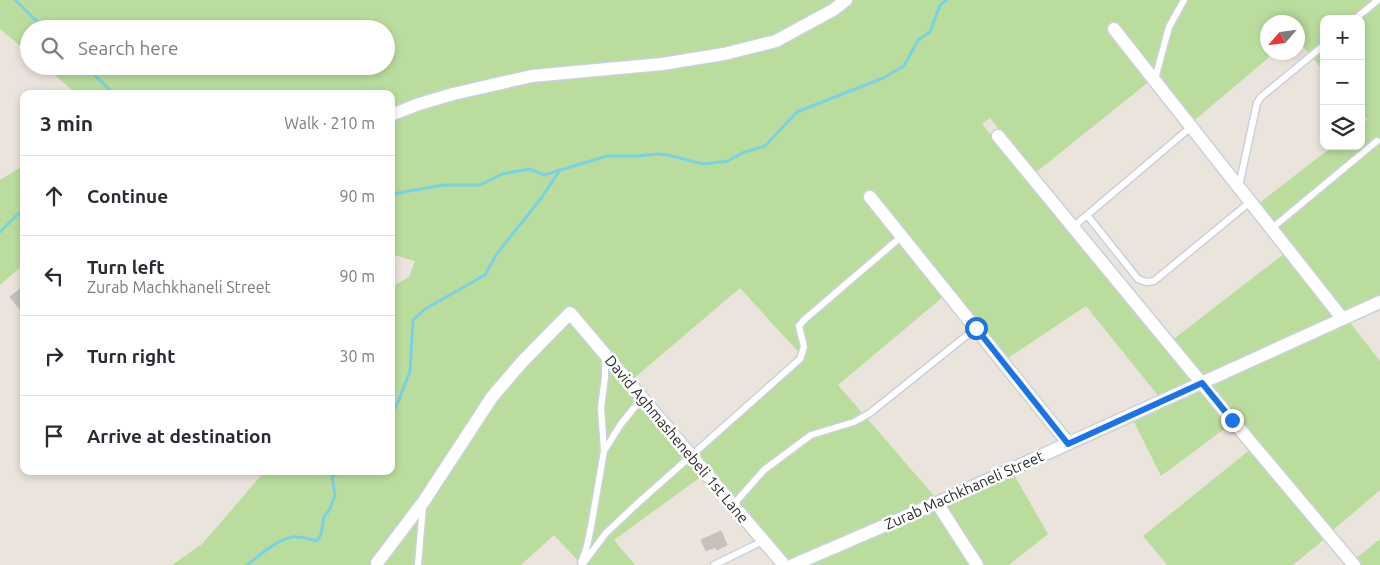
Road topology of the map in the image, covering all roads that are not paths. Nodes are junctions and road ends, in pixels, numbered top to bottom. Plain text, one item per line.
1 (846, 0) edge
2 (1184, 0) edge
3 (1378, 0) edge
4 (1361, 15) edge
5 (1114, 29) dead end
6 (1320, 48) edge
7 (1154, 81) junction
8 (395, 113) edge
9 (1191, 127) junction
10 (998, 136) dead end
11 (1377, 141) dead end
12 (1239, 188) junction
13 (870, 197) dead end
14 (1250, 202) junction
15 (1087, 215) junction
16 (1073, 227) junction
17 (1271, 229) junction
18 (902, 236) junction
19 (1380, 302) edge
20 (1342, 318) junction
21 (976, 328) junction
22 (605, 354) junction
23 (1202, 383) junction
24 (642, 398) junction
25 (1068, 444) junction
26 (604, 451) junction
27 (692, 456) junction
28 (424, 501) junction
29 (936, 503) junction
30 (733, 505) junction
31 (764, 541) junction
32 (377, 563) dead end
33 (418, 565) edge
34 (581, 565) edge
35 (714, 565) edge
36 (784, 565) edge
37 (793, 565) edge
38 (977, 565) edge
39 (1354, 565) edge

1 - 8 street
2 - 7 lane
3 - 4 lane
5 - 7 street
6 - 12 lane
7 - 9 street
9 - 12 street
9 - 15 lane
10 - 16 street
11 - 17 lane
12 - 14 street
13 - 18 street
14 - 15 lane
14 - 17 street
15 - 16 lane
16 - 23 street
17 - 20 street
18 - 21 street
18 - 27 lane
19 - 20 street, Zurab Machkhaneli Street
20 - 23 street, Zurab Machkhaneli Street
21 - 25 street
21 - 30 lane
22 - 24 street, David Aghmashenebeli 1st Lane
22 - 26 lane
22 - 28 street, David Aghmashenebeli 1st Lane
23 - 25 street, Zurab Machkhaneli Street
23 - 39 street
24 - 26 lane
24 - 27 street, David Aghmashenebeli 1st Lane
25 - 29 street, Zurab Machkhaneli Street
26 - 34 lane
27 - 30 street, David Aghmashenebeli 1st Lane
27 - 34 lane
28 - 32 street
28 - 33 lane
29 - 37 street, Zurab Machkhaneli Street
29 - 38 street
30 - 31 street, David Aghmashenebeli 1st Lane
31 - 35 lane
31 - 36 street, David Aghmashenebeli 1st Lane

